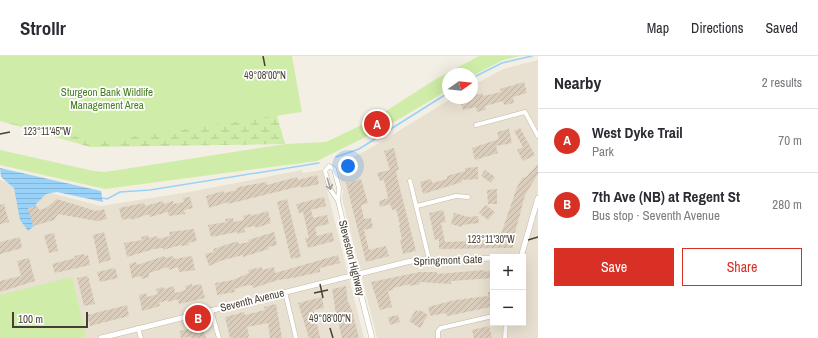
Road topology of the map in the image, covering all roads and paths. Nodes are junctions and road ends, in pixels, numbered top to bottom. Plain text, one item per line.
1 (476, 125) dead end
2 (538, 136) edge
3 (410, 181) dead end
4 (468, 197) dead end
5 (538, 198) edge
6 (338, 201) junction
7 (417, 206) junction
8 (522, 254) edge
9 (490, 258) edge
10 (429, 259) junction
11 (356, 275) junction
12 (285, 292) junction
13 (211, 310) junction
14 (490, 317) edge
15 (506, 326) edge
16 (138, 328) junction
17 (101, 338) edge
18 (141, 338) edge
19 (219, 338) edge
20 (296, 338) edge
21 (372, 338) edge
22 (438, 338) edge
23 (506, 338) edge

1 - 2 street
3 - 7 street
4 - 7 street
5 - 8 street
6 -> 6 street, Steveston Highway
6 - 11 street, Steveston Highway
7 - 10 street
9 - 10 street, Springmont Gate
10 - 11 street, Springmont Gate
11 - 12 street, Seventh Avenue
11 - 21 street, Steveston Highway
12 - 13 street, Seventh Avenue
12 - 20 street
13 - 16 street, Seventh Avenue
13 - 19 street
14 - 22 street
15 - 23 street
16 - 17 street, Seventh Avenue
16 - 18 street

